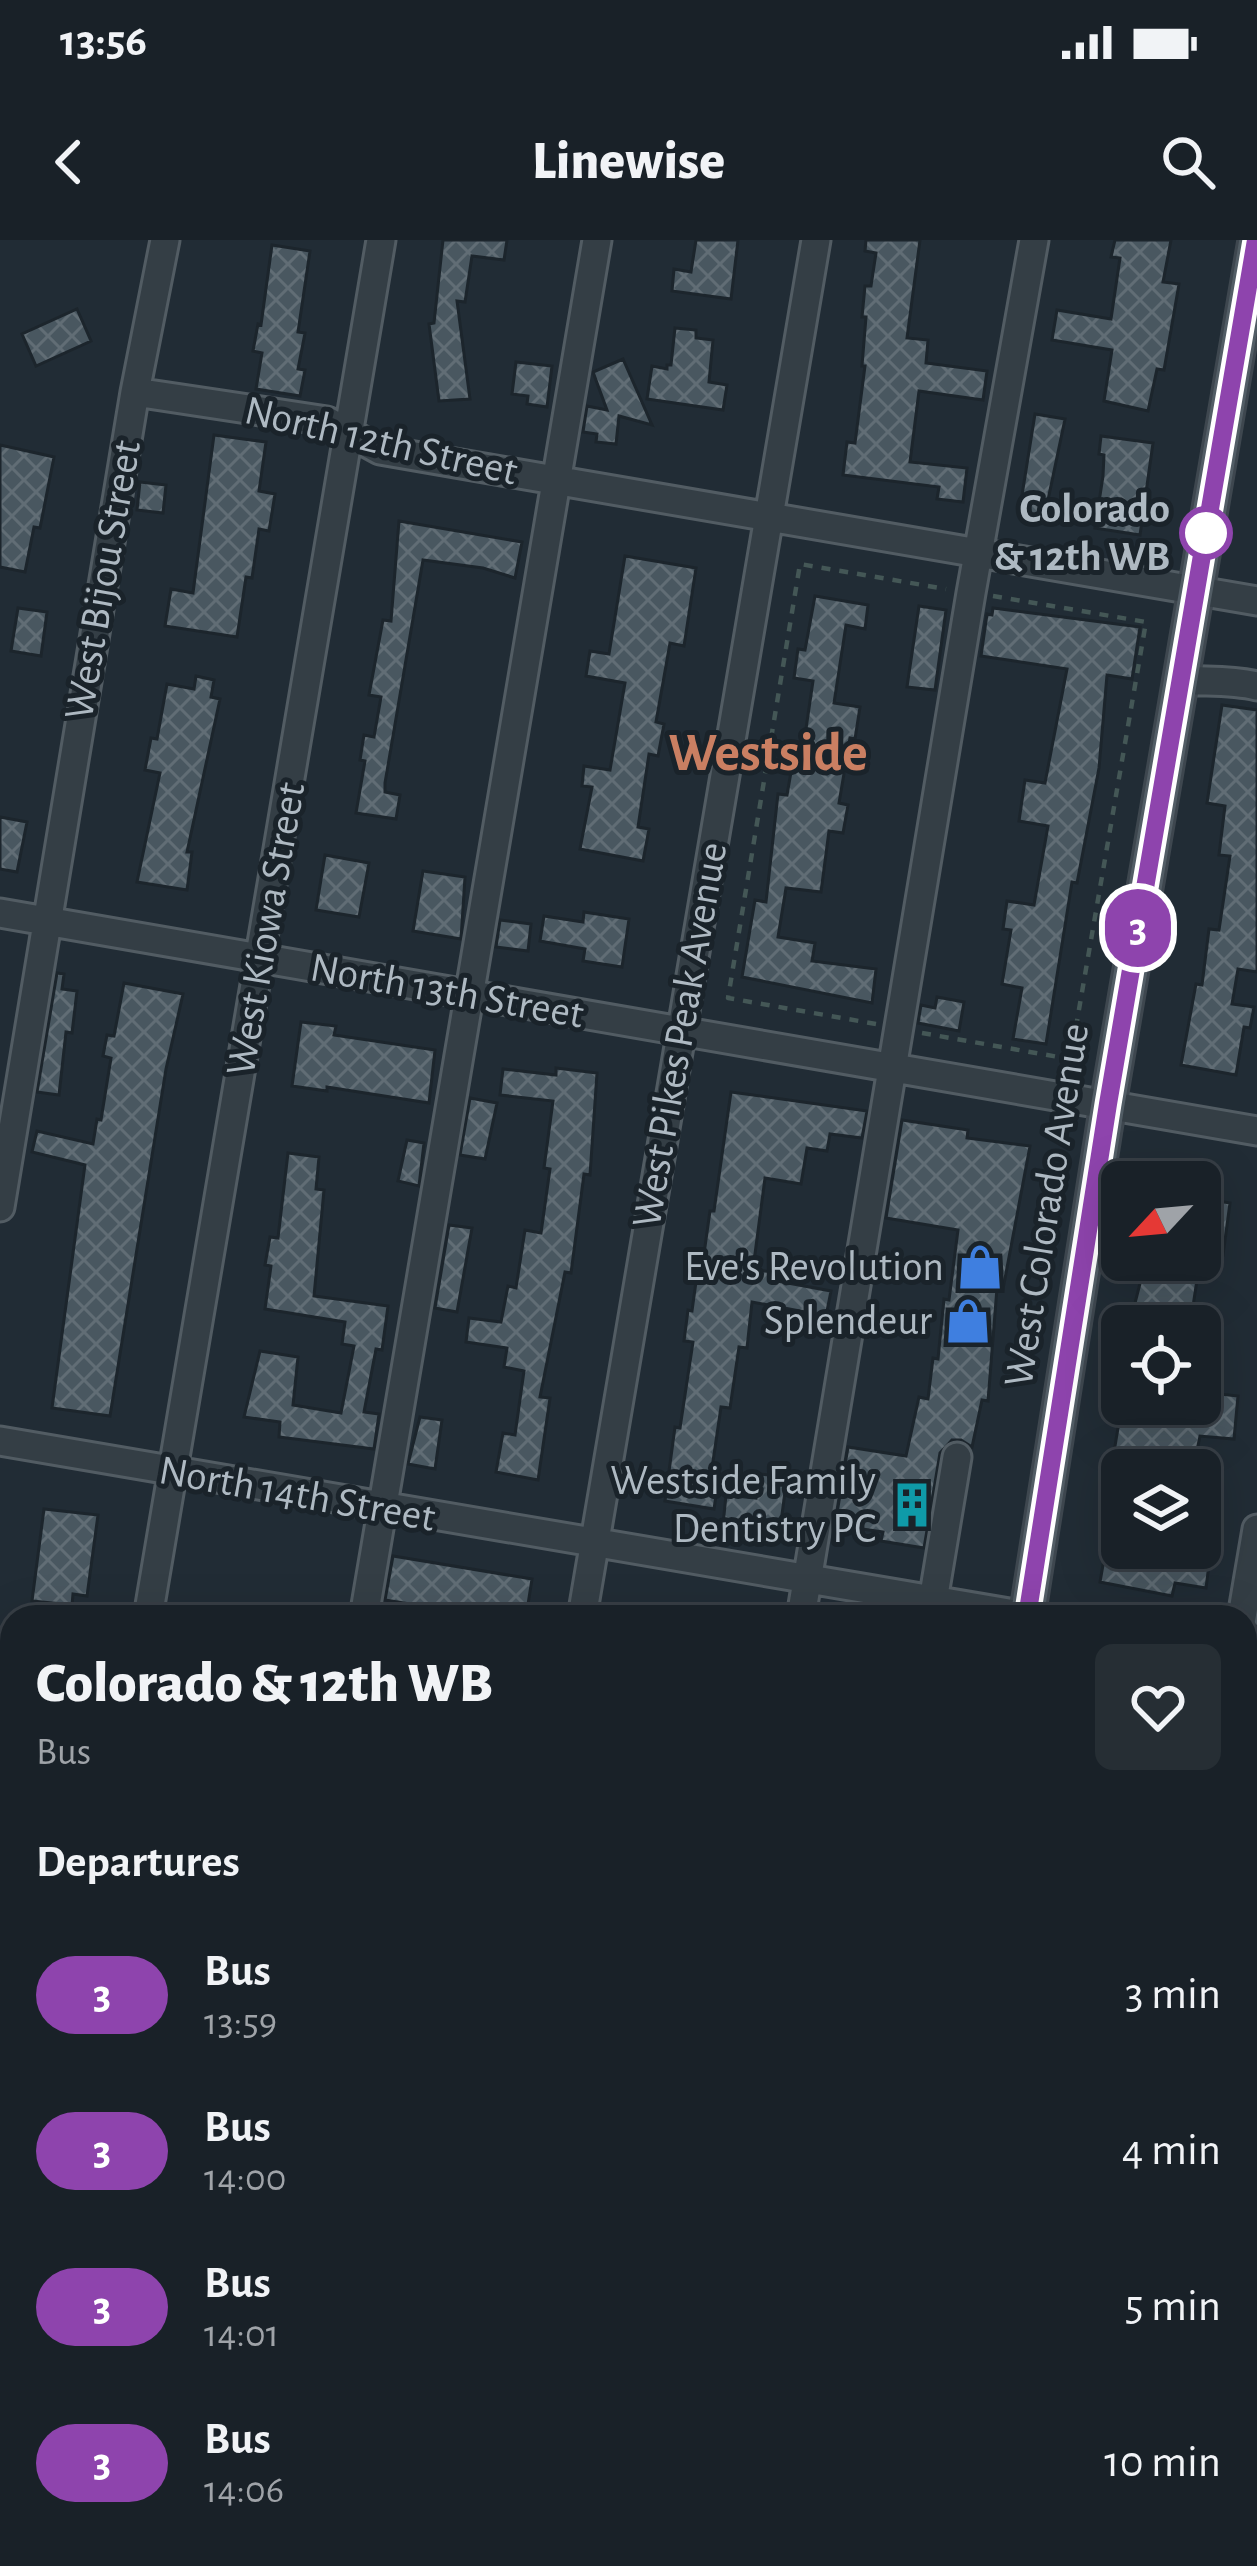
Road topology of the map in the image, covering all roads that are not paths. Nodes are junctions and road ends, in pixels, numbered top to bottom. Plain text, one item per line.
1 (165, 240) edge
2 (381, 240) edge
3 (597, 240) edge
4 (816, 240) edge
5 (1034, 240) edge
6 (1256, 240) edge
7 (135, 392) junction
8 (350, 435) junction
9 (556, 481) junction
10 (768, 518) junction
11 (978, 554) junction
12 (1196, 590) junction
13 (1257, 601) edge
14 (1181, 680) junction
15 (1257, 686) edge
16 (0, 914) edge
17 (46, 921) junction
18 (260, 960) junction
19 (472, 995) junction
20 (681, 1030) junction
21 (892, 1067) junction
22 (1108, 1104) junction
23 (1257, 1131) edge
24 (0, 1207) edge
25 (0, 1441) edge
26 (957, 1456) dead end
27 (172, 1473) junction
28 (383, 1509) junction
29 (1257, 1529) edge
30 (595, 1545) junction
31 (807, 1580) junction
32 (933, 1601) junction
33 (150, 1605) edge
34 (366, 1605) edge
35 (584, 1605) edge
36 (803, 1605) edge
37 (957, 1605) edge
38 (1030, 1605) edge
39 (1244, 1605) edge

1 - 7 street, West Bijou Street
2 - 8 street, West Kiowa Street
3 - 9 street
4 - 10 street, West Pikes Peak Avenue
5 - 11 street
6 - 12 main road, West Colorado Avenue
7 - 8 street, North 12th Street
7 - 17 street, West Bijou Street
8 - 9 street, North 12th Street
8 - 18 street, West Kiowa Street
9 - 10 street, North 12th Street
9 - 19 street
10 - 11 street, North 12th Street
10 - 20 street, West Pikes Peak Avenue
11 - 12 street, North 12th Street
11 - 21 street
12 - 13 street, North 12th Street
12 - 14 main road, West Colorado Avenue
14 - 15 street
14 - 22 main road, West Colorado Avenue
16 - 17 street, North 13th Street
17 - 18 street, North 13th Street
17 - 24 street, West Bijou Street
18 - 19 street, North 13th Street
18 - 27 street, West Kiowa Street
19 - 20 street, North 13th Street
19 - 28 street
20 - 21 street, North 13th Street
20 - 30 street, West Pikes Peak Avenue
21 - 22 street, North 13th Street
21 - 31 street
22 - 23 street, North 13th Street
22 - 38 main road, West Colorado Avenue
25 - 27 street, North 14th Street
26 - 32 street
27 - 28 street, North 14th Street
27 - 33 street, West Kiowa Street
28 - 30 street, North 14th Street
28 - 34 street
29 - 39 street
30 - 31 street, North 14th Street
30 - 35 street, West Pikes Peak Avenue
31 - 32 street, North 14th Street
31 - 36 street
32 - 37 street, North 14th Street

